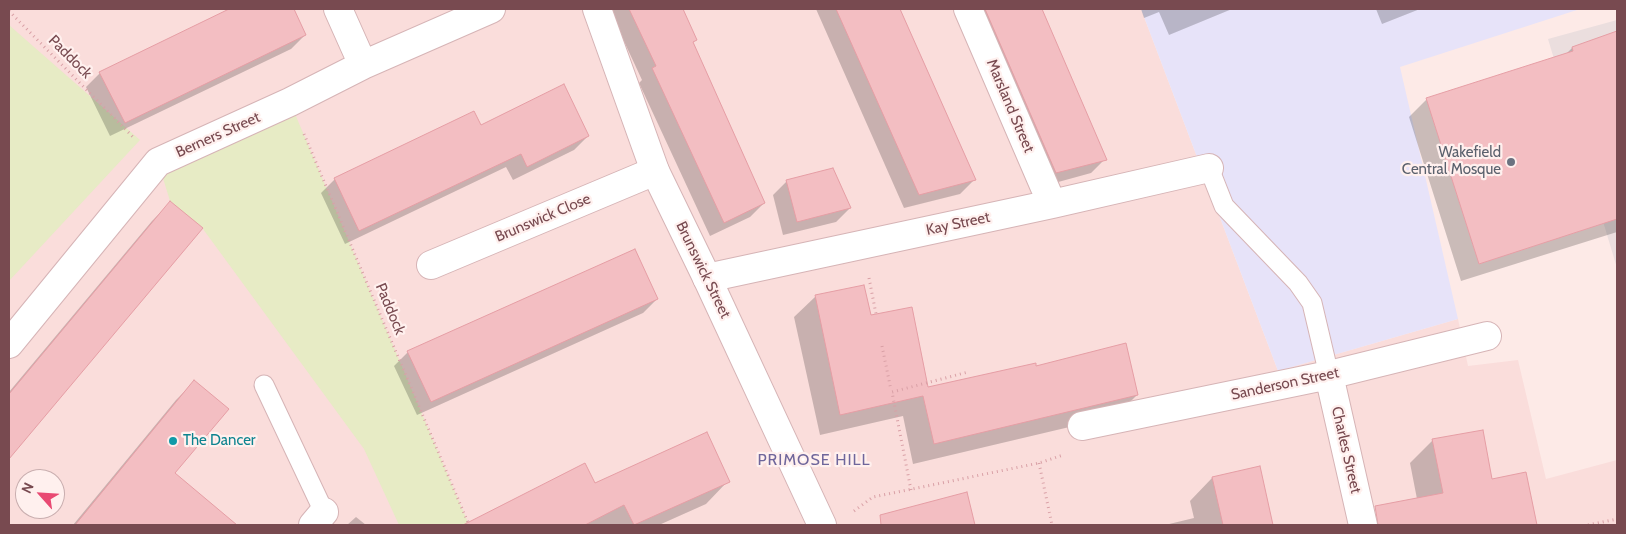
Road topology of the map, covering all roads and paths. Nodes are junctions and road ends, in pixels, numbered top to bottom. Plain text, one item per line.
1 (338, 9) edge
2 (491, 9) edge
3 (597, 9) edge
4 (968, 9) edge
5 (9, 11) edge
6 (363, 65) junction
7 (290, 102) junction
8 (158, 162) junction
9 (1209, 168) joint
10 (655, 171) junction
11 (1052, 204) junction
12 (431, 265) dead end
13 (707, 278) junction
14 (1487, 336) dead end
15 (9, 344) edge
16 (882, 346) dead end
17 (968, 372) dead end
18 (1329, 375) junction
19 (264, 385) dead end
20 (891, 390) dead end
21 (1082, 426) joint
22 (1039, 463) junction
23 (911, 490) junction
24 (849, 514) dead end
25 (319, 519) edge
26 (1617, 519) edge
27 (820, 524) edge
28 (469, 525) edge
29 (1052, 525) edge
30 (1363, 525) edge
31 (1588, 525) edge

1 - 6 street
2 - 6 street, Berners Street
3 - 10 street, Brunswick Street
4 - 11 street, Marsland Street
5 - 8 path, Paddock
6 - 7 street, Berners Street
7 - 8 street, Berners Street
7 - 28 path, Paddock
8 - 15 street, Berners Street
9 - 11 street, Kay Street
9 - 18 lane
10 - 12 street, Brunswick Close
10 - 13 street, Brunswick Street
11 - 13 street, Kay Street
13 - 27 street, Brunswick Street
14 - 18 street, Sanderson Street
16 - 20 path
17 - 23 path
18 - 21 street, Sanderson Street
18 - 30 street, Charles Street
19 - 25 lane
21 - 22 path
22 - 23 path
22 - 29 path
23 - 24 path
26 - 31 path

